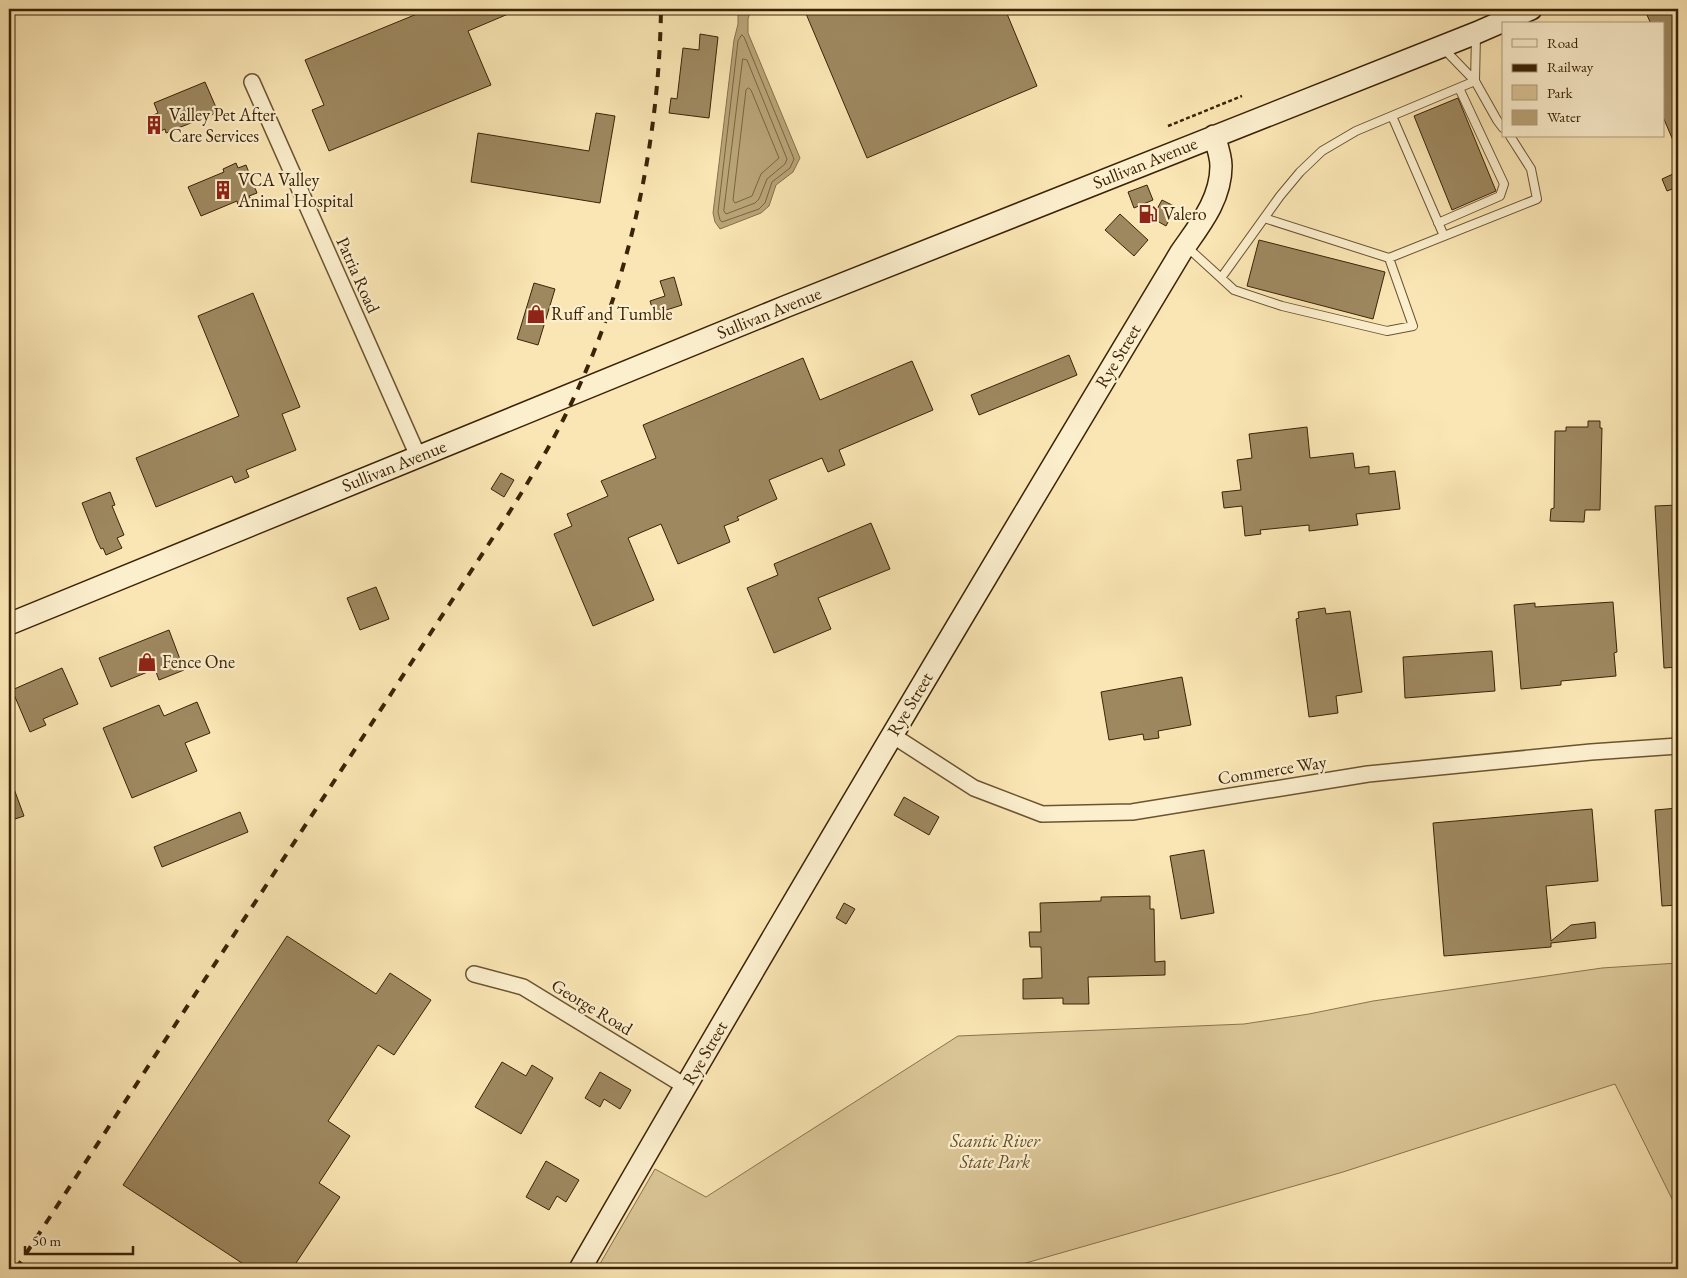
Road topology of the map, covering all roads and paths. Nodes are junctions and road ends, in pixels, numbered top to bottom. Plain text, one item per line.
1 (1531, 9) edge
2 (1476, 33) junction
3 (1442, 46) junction
4 (1475, 81) junction
5 (252, 82) dead end
6 (1458, 88) junction
7 (1242, 96) dead end
8 (1392, 116) junction
9 (1168, 126) dead end
10 (1502, 127) edge
11 (1214, 136) junction
12 (1511, 138) edge
13 (1264, 218) junction
14 (1438, 222) junction
15 (1444, 236) junction
16 (1185, 246) junction
17 (1389, 258) junction
18 (1221, 278) junction
19 (418, 456) junction
20 (9, 624) edge
21 (892, 735) junction
22 (1678, 746) edge
23 (474, 974) dead end
24 (685, 1086) junction
25 (580, 1269) edge

1 - 2 main road, Sullivan Avenue
2 - 3 main road, Sullivan Avenue
2 - 4 lane
3 - 4 lane
3 - 11 main road, Sullivan Avenue
4 - 6 lane
4 - 10 lane
5 - 19 street, Patria Road
6 - 8 lane
6 - 14 lane
7 - 9 path
8 - 13 lane
8 - 14 lane
11 - 16 main road, Rye Street
11 - 19 main road, Sullivan Avenue
12 - 15 lane
13 - 17 lane
13 - 18 lane
14 - 15 lane
15 - 17 lane
16 - 18 lane
16 - 21 main road, Rye Street
17 - 18 lane
19 - 20 main road, Sullivan Avenue
21 - 22 street, Commerce Way
21 - 24 main road, Rye Street
23 - 24 street, George Road
24 - 25 main road, Rye Street

